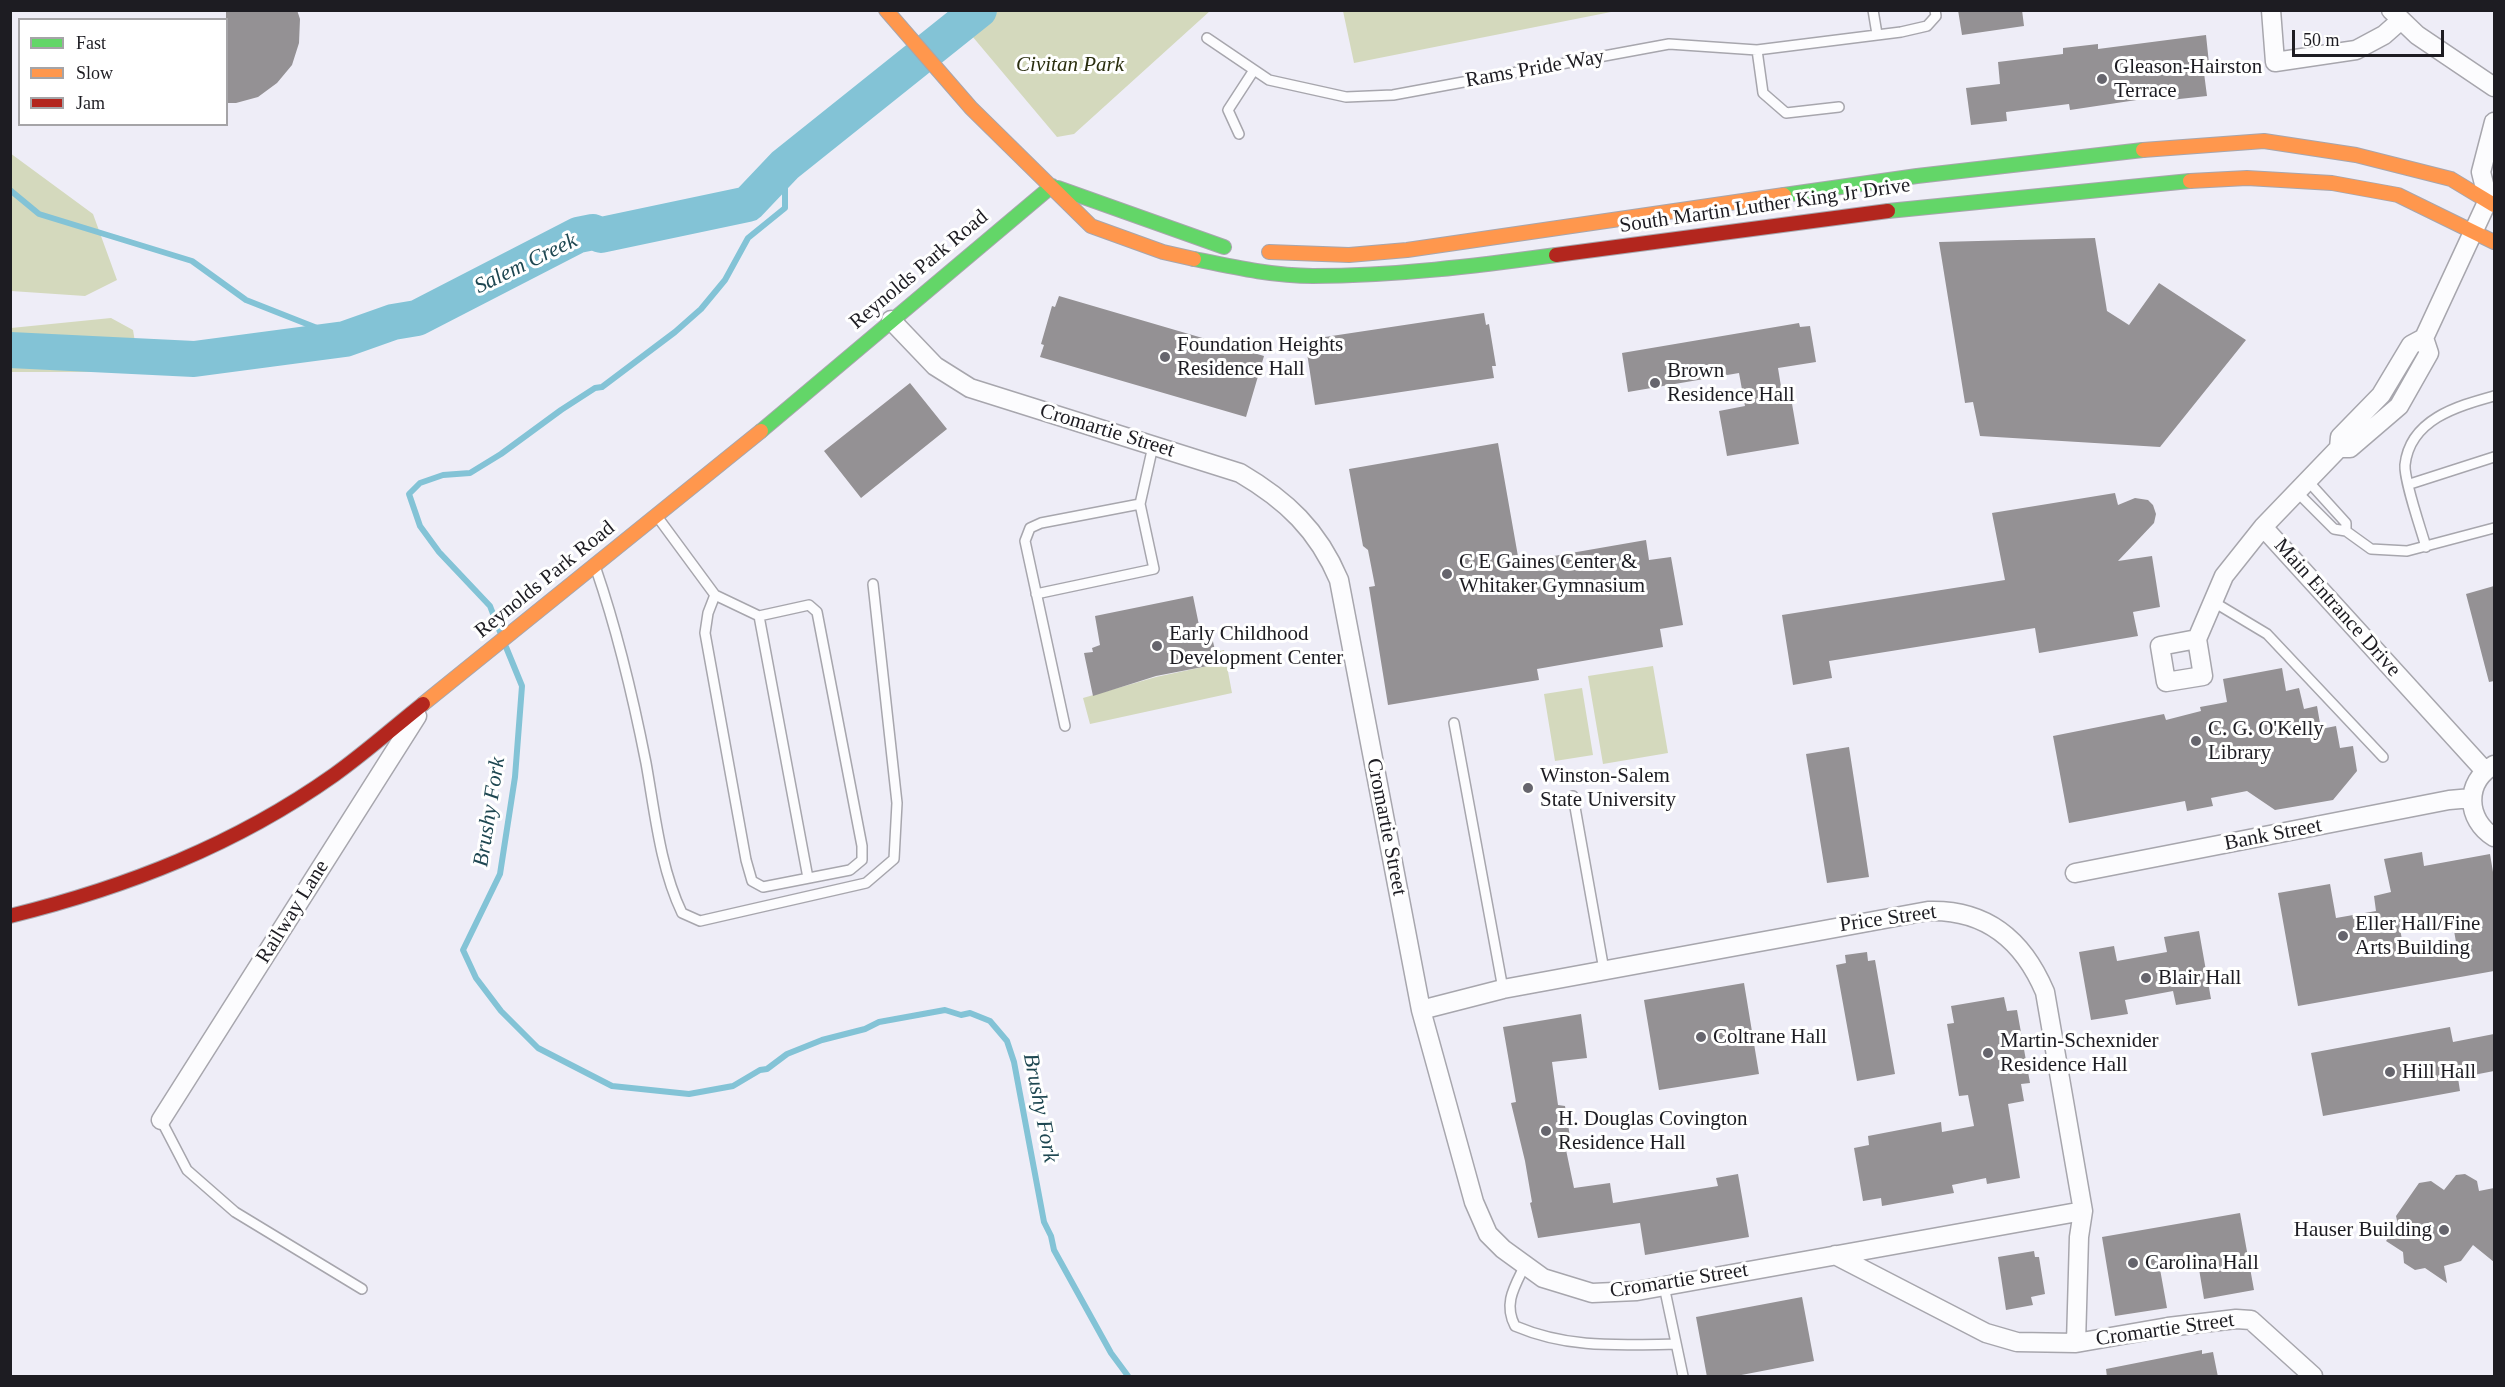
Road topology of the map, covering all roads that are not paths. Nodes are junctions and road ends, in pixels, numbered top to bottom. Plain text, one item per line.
1 (886, 10) edge
2 (1873, 10) edge
3 (1935, 10) edge
4 (2271, 10) edge
5 (2396, 15) edge
6 (1877, 34) junction
7 (1208, 38) dead end
8 (1757, 50) junction
9 (1254, 70) junction
10 (2494, 87) edge
11 (1839, 107) dead end
12 (2494, 122) edge
13 (1239, 134) dead end
14 (1052, 186) junction
15 (2492, 200) edge
16 (2474, 230) junction
17 (2494, 242) edge
18 (891, 320) junction
19 (2424, 338) junction
20 (2494, 396) edge
21 (2363, 414) junction
22 (2381, 424) junction
23 (1153, 446) junction
24 (2339, 448) junction
25 (2494, 457) edge
26 (2410, 484) junction
27 (2302, 486) junction
28 (1140, 504) junction
29 (657, 517) junction
30 (2263, 527) junction
31 (2494, 528) edge
32 (2346, 531) junction
33 (2426, 547) junction
34 (595, 567) junction
35 (873, 584) dead end
36 (1036, 594) junction
37 (716, 595) junction
38 (2212, 601) junction
39 (759, 616) junction
40 (2197, 639) dead end
41 (424, 705) junction
42 (1454, 723) dead end
43 (1065, 726) dead end
44 (2383, 757) dead end
45 (2490, 768) edge
46 (1573, 796) dead end
47 (2472, 798) junction
48 (2494, 837) edge
49 (2075, 873) dead end
50 (808, 878) junction
51 (10, 916) edge
52 (1604, 970) junction
53 (1496, 990) junction
54 (1421, 1010) junction
55 (161, 1120) joint
56 (2083, 1211) junction
57 (1835, 1255) junction
58 (1525, 1265) junction
59 (1664, 1286) junction
60 (362, 1289) dead end
61 (2076, 1343) junction
62 (1676, 1344) junction
63 (1683, 1377) edge
64 (2313, 1377) edge

1 - 14 main road, South Martin Luther King Jr Drive
2 - 6 lane
3 - 6 lane, Rams Pride Way
4 - 5 street
5 - 10 street
6 - 8 lane, Rams Pride Way
7 - 9 lane, Rams Pride Way
8 - 9 lane, Rams Pride Way
8 - 11 lane
9 - 13 lane
12 - 15 street
14 - 15 main road, South Martin Luther King Jr Drive
14 - 16 main road, South Martin Luther King Jr Drive
14 - 18 main road, Reynolds Park Road
15 - 16 street, Main Entrance Drive
16 - 17 main road, South Martin Luther King Jr Drive
16 - 19 street, Main Entrance Drive
18 - 23 street, Cromartie Street
18 - 29 main road, Reynolds Park Road
19 - 21 street, Main Entrance Drive
19 - 22 street, Main Entrance Drive
20 - 26 lane
21 - 22 street
21 - 24 street, Main Entrance Drive
22 - 24 street, Main Entrance Drive
23 - 28 lane
23 - 54 street, Cromartie Street
24 - 27 street, Main Entrance Drive
25 - 26 lane
26 - 33 lane
27 - 30 street, Main Entrance Drive
27 - 32 lane
27 - 32 lane
28 - 36 lane
28 - 36 lane
29 - 34 main road, Reynolds Park Road
29 - 37 lane
30 - 38 street
30 - 45 street, Main Entrance Drive
31 - 33 lane
32 - 33 lane
34 - 35 lane
34 - 41 main road, Reynolds Park Road
36 - 43 lane
37 - 39 lane
37 - 50 lane
38 - 40 street
38 - 44 lane
39 - 50 lane
39 - 50 lane
41 - 51 main road, Reynolds Park Road
41 - 55 street, Railway Lane
42 - 53 lane
45 - 47 street
46 - 52 lane
47 - 48 street
47 - 49 street, Bank Street
52 - 53 street, Price Street
52 - 56 street, Price Street
53 - 54 street, Price Street
54 - 58 street, Cromartie Street
55 - 60 lane
56 - 57 street, Cromartie Street
56 - 61 street, Price Street
57 - 59 street, Cromartie Street
57 - 61 street, Cromartie Street
58 - 59 street, Cromartie Street
58 - 62 lane
59 - 62 lane
61 - 64 street, Cromartie Street
62 - 63 lane

